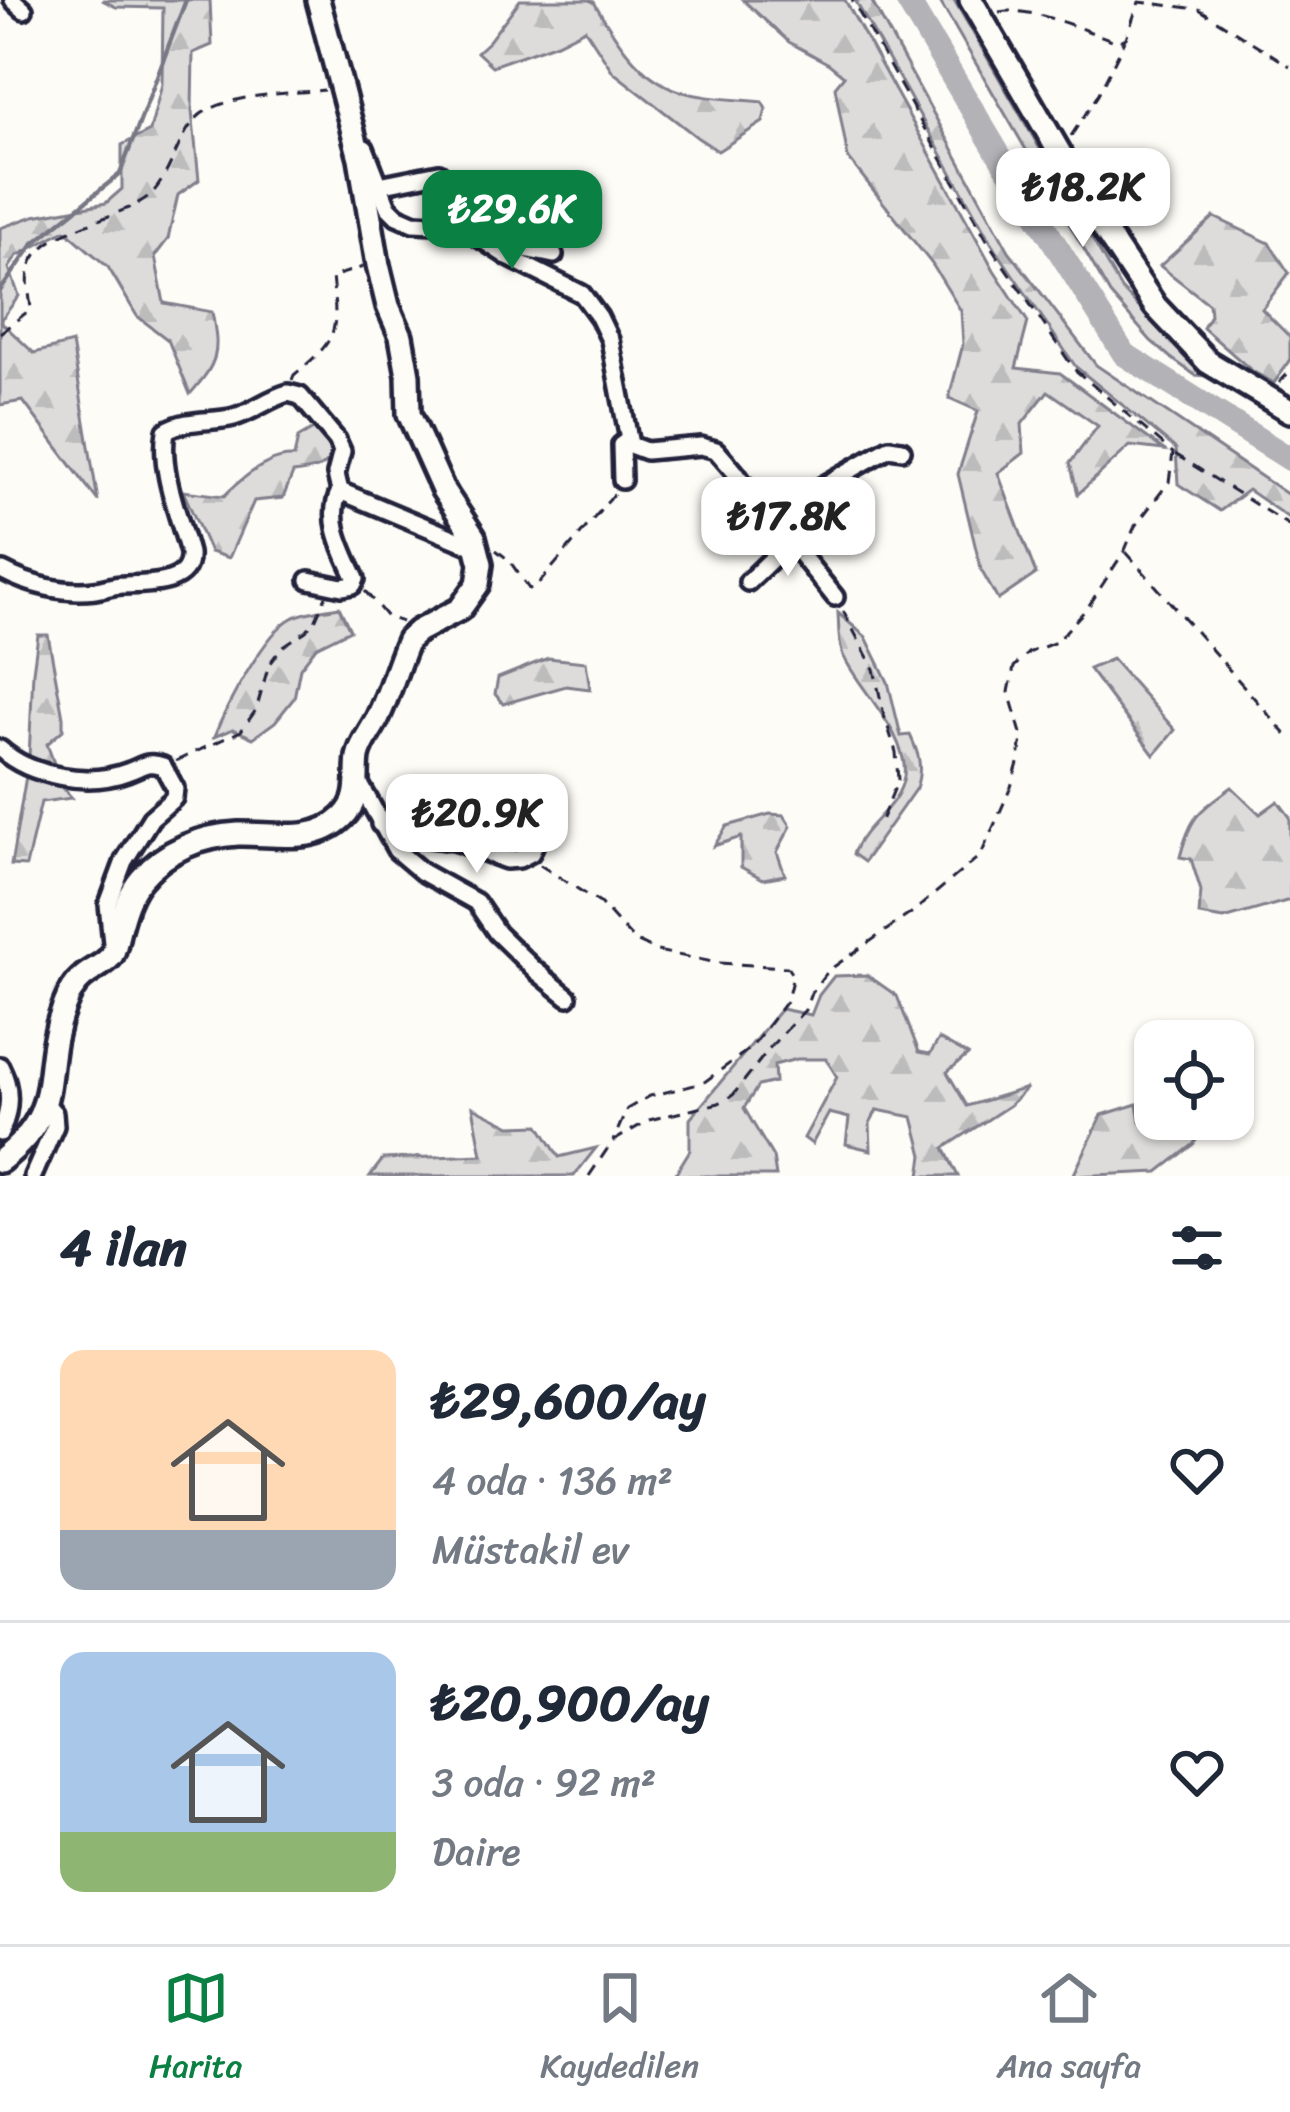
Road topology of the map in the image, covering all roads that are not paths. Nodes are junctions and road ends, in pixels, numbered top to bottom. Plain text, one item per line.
1 (318, 0) edge
2 (975, 8) edge
3 (342, 90) junction
4 (439, 173) dead end
5 (380, 184) junction
6 (481, 239) junction
7 (554, 255) dead end
8 (1290, 411) edge
9 (628, 440) junction
10 (902, 450) dead end
11 (622, 480) road end
12 (340, 490) junction
13 (771, 524) junction
14 (475, 546) junction
15 (3, 571) edge
16 (309, 580) dead end
17 (748, 582) dead end
18 (835, 596) road end
19 (0, 749) edge
20 (359, 782) junction
21 (380, 824) junction
22 (539, 834) dead end
23 (114, 952) junction
24 (568, 997) dead end
25 (0, 1066) edge
26 (46, 1104) junction
27 (0, 1133) edge
28 (0, 1161) edge
29 (33, 1176) edge

1 - 3 street
2 - 8 street
3 - 5 street
3 - 14 street
4 - 5 street
5 - 6 street
6 - 7 street
6 - 9 street
9 - 11 street
9 - 13 street
10 - 13 street
12 - 14 street
12 - 15 street
12 - 16 street
13 - 17 street
13 - 18 street
14 - 20 street
19 - 23 street
20 - 21 street
20 - 23 street
21 - 22 street
21 - 24 street
23 - 26 street
25 - 27 street
26 - 28 street
26 - 29 street

